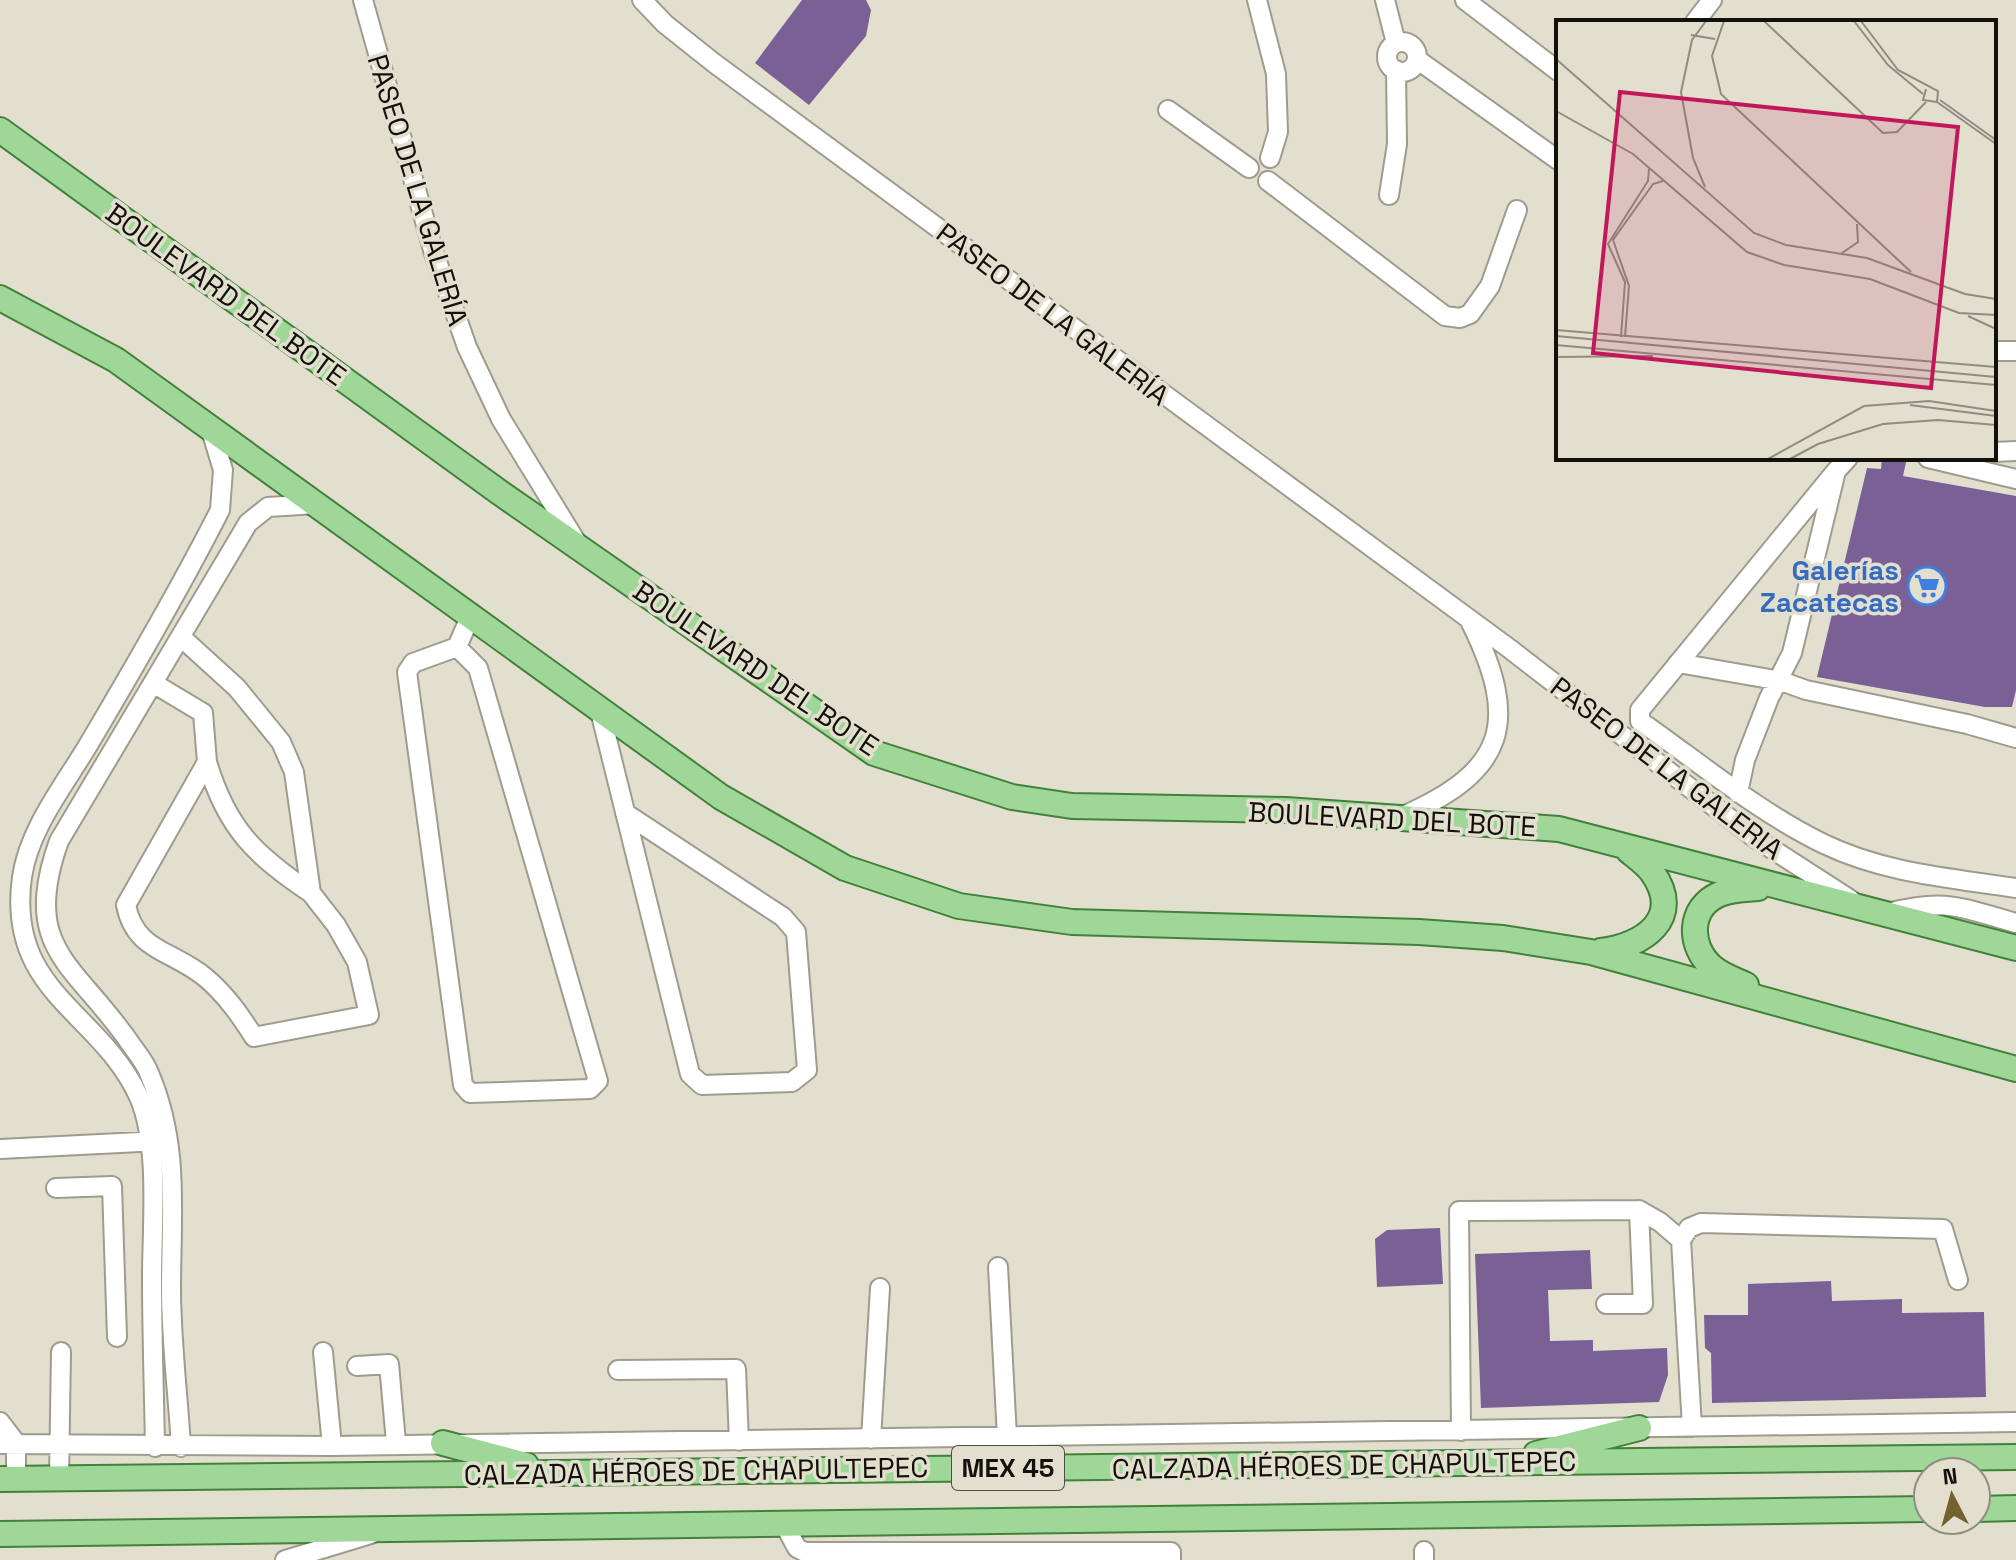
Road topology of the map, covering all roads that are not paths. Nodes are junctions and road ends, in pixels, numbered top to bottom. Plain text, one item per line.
1 (363, 0) edge
2 (642, 0) edge
3 (1257, 0) edge
4 (1385, 0) edge
5 (1465, 0) edge
6 (1712, 0) edge
7 (1697, 20) edge
8 (1396, 43) junction
9 (1418, 60) junction
10 (1556, 69) edge
11 (1396, 70) junction
12 (1168, 110) dead end
13 (0, 130) edge
14 (1270, 158) junction
15 (1556, 159) edge
16 (1249, 168) junction
17 (1268, 181) junction
18 (1389, 195) dead end
19 (1517, 210) dead end
20 (0, 298) edge
21 (210, 427) junction
22 (2016, 451) edge
23 (1996, 452) edge
24 (1936, 460) edge
25 (1842, 465) edge
26 (2016, 479) edge
27 (317, 504) junction
28 (577, 543) junction
29 (176, 591) junction
30 (197, 611) junction
31 (471, 615) junction
32 (1470, 620) junction
33 (181, 637) junction
34 (457, 647) junction
35 (1678, 663) junction
36 (1781, 681) junction
37 (153, 683) junction
38 (599, 707) junction
39 (2016, 738) edge
40 (89, 743) junction
41 (110, 755) junction
42 (207, 762) junction
43 (1738, 793) junction
44 (625, 813) junction
45 (1402, 817) junction
46 (1626, 849) junction
47 (1773, 887) junction
48 (2016, 888) edge
49 (311, 893) junction
50 (1874, 912) junction
51 (2016, 923) edge
52 (2016, 948) edge
53 (1591, 952) junction
54 (1795, 1010) junction
55 (2016, 1069) edge
56 (171, 1141) junction
57 (149, 1142) junction
58 (0, 1149) edge
59 (56, 1188) dead end
60 (1639, 1210) junction
61 (1681, 1240) junction
62 (998, 1267) dead end
63 (1958, 1280) dead end
64 (880, 1288) dead end
65 (116, 1290) junction
66 (152, 1290) junction
67 (171, 1291) junction
68 (1606, 1304) dead end
69 (117, 1337) dead end
70 (61, 1352) dead end
71 (323, 1352) dead end
72 (357, 1366) dead end
73 (618, 1370) dead end
74 (0, 1422) edge
75 (2016, 1422) edge
76 (1692, 1427) junction
77 (1639, 1428) junction
78 (1461, 1431) junction
79 (1007, 1437) junction
80 (871, 1439) junction
81 (739, 1441) junction
82 (61, 1443) junction
83 (396, 1443) junction
84 (443, 1443) junction
85 (8, 1444) edge
86 (332, 1446) junction
87 (155, 1447) junction
88 (181, 1447) junction
89 (2016, 1457) edge
90 (1498, 1463) junction
91 (556, 1472) junction
92 (8, 1479) edge
93 (59, 1479) junction
94 (2016, 1508) edge
95 (1912, 1509) edge
96 (1992, 1509) edge
97 (784, 1524) junction
98 (389, 1529) junction
99 (0, 1534) edge
100 (327, 1554) edge
101 (795, 1554) edge
102 (1171, 1556) edge
103 (913, 1557) edge
104 (1047, 1557) edge
105 (285, 1560) edge

1 - 28 street, PASEO DE LA GALERÍA
2 - 32 street, PASEO DE LA GALERÍA
3 - 14 street
4 - 8 street
5 - 10 street
6 - 7 street
8 - 9 street
8 - 11 street
9 - 11 street
9 - 15 street
11 - 18 street
12 - 16 street
13 - 28 main road, BOULEVARD DEL BOTE
14 - 16 street
14 - 17 street
16 - 17 street
17 - 19 street
20 - 21 main road
21 - 27 main road
21 - 29 street
22 - 23 street
24 - 26 street
25 - 35 street
25 - 36 street
27 - 30 street
27 - 31 main road
28 - 45 main road, BOULEVARD DEL BOTE
29 - 30 street
29 - 40 street
30 - 33 street
31 - 34 street
31 - 38 main road
32 - 45 street
32 - 50 street, PASEO DE LA GALERIA
33 - 37 street
33 - 49 street
34 - 34 street
35 - 36 street
35 - 43 street
36 - 39 street
36 - 43 street
37 - 41 street
37 - 42 street
38 - 44 street
38 - 53 main road
40 - 41 street
40 - 57 street
41 - 56 street
42 - 49 street
42 - 49 street
43 - 48 street
44 - 44 street
45 - 46 main road, BOULEVARD DEL BOTE
46 - 47 main road, BOULEVARD DEL BOTE
46 - 53 main road
47 - 50 main road, BOULEVARD DEL BOTE
47 - 54 main road
50 - 51 street
50 - 52 main road, BOULEVARD DEL BOTE
53 - 54 main road
54 - 55 main road
56 - 57 street
56 - 67 street
57 - 58 street
57 - 66 street
59 - 65 street
60 - 61 street
60 - 68 street
60 - 78 street
61 - 63 street
61 - 76 street
62 - 79 street
64 - 80 street
65 - 66 street
65 - 69 street
66 - 67 street
66 - 87 street
67 - 88 street
70 - 82 street
71 - 86 street
72 - 83 street
73 - 81 street
74 - 85 street
75 - 76 street
76 - 77 street
77 - 78 street
77 - 90 main road
78 - 79 street
79 - 80 street
80 - 81 street
81 - 84 street
82 - 85 street
82 - 87 street
82 - 93 street
83 - 84 street
83 - 86 street
84 - 91 main road
85 - 92 street
86 - 88 street
87 - 88 street
89 - 90 main road, CALZADA HÉROES DE CHAPULTEPEC / MEX 45
90 - 91 main road, CALZADA HÉROES DE CHAPULTEPEC / MEX 45
91 - 93 main road, CALZADA HÉROES DE CHAPULTEPEC / MEX 45
92 - 93 main road, CALZADA HÉROES DE CHAPULTEPEC / MEX 45
94 - 96 main road
95 - 97 main road, CALZADA HÉROES DE CHAPULTEPEC / MEX 45
97 - 98 main road, CALZADA HÉROES DE CHAPULTEPEC / MEX 45
97 - 101 street
98 - 99 main road, CALZADA HÉROES DE CHAPULTEPEC / MEX 45
98 - 100 street
100 - 105 street
101 - 103 street
102 - 104 street
103 - 104 street

